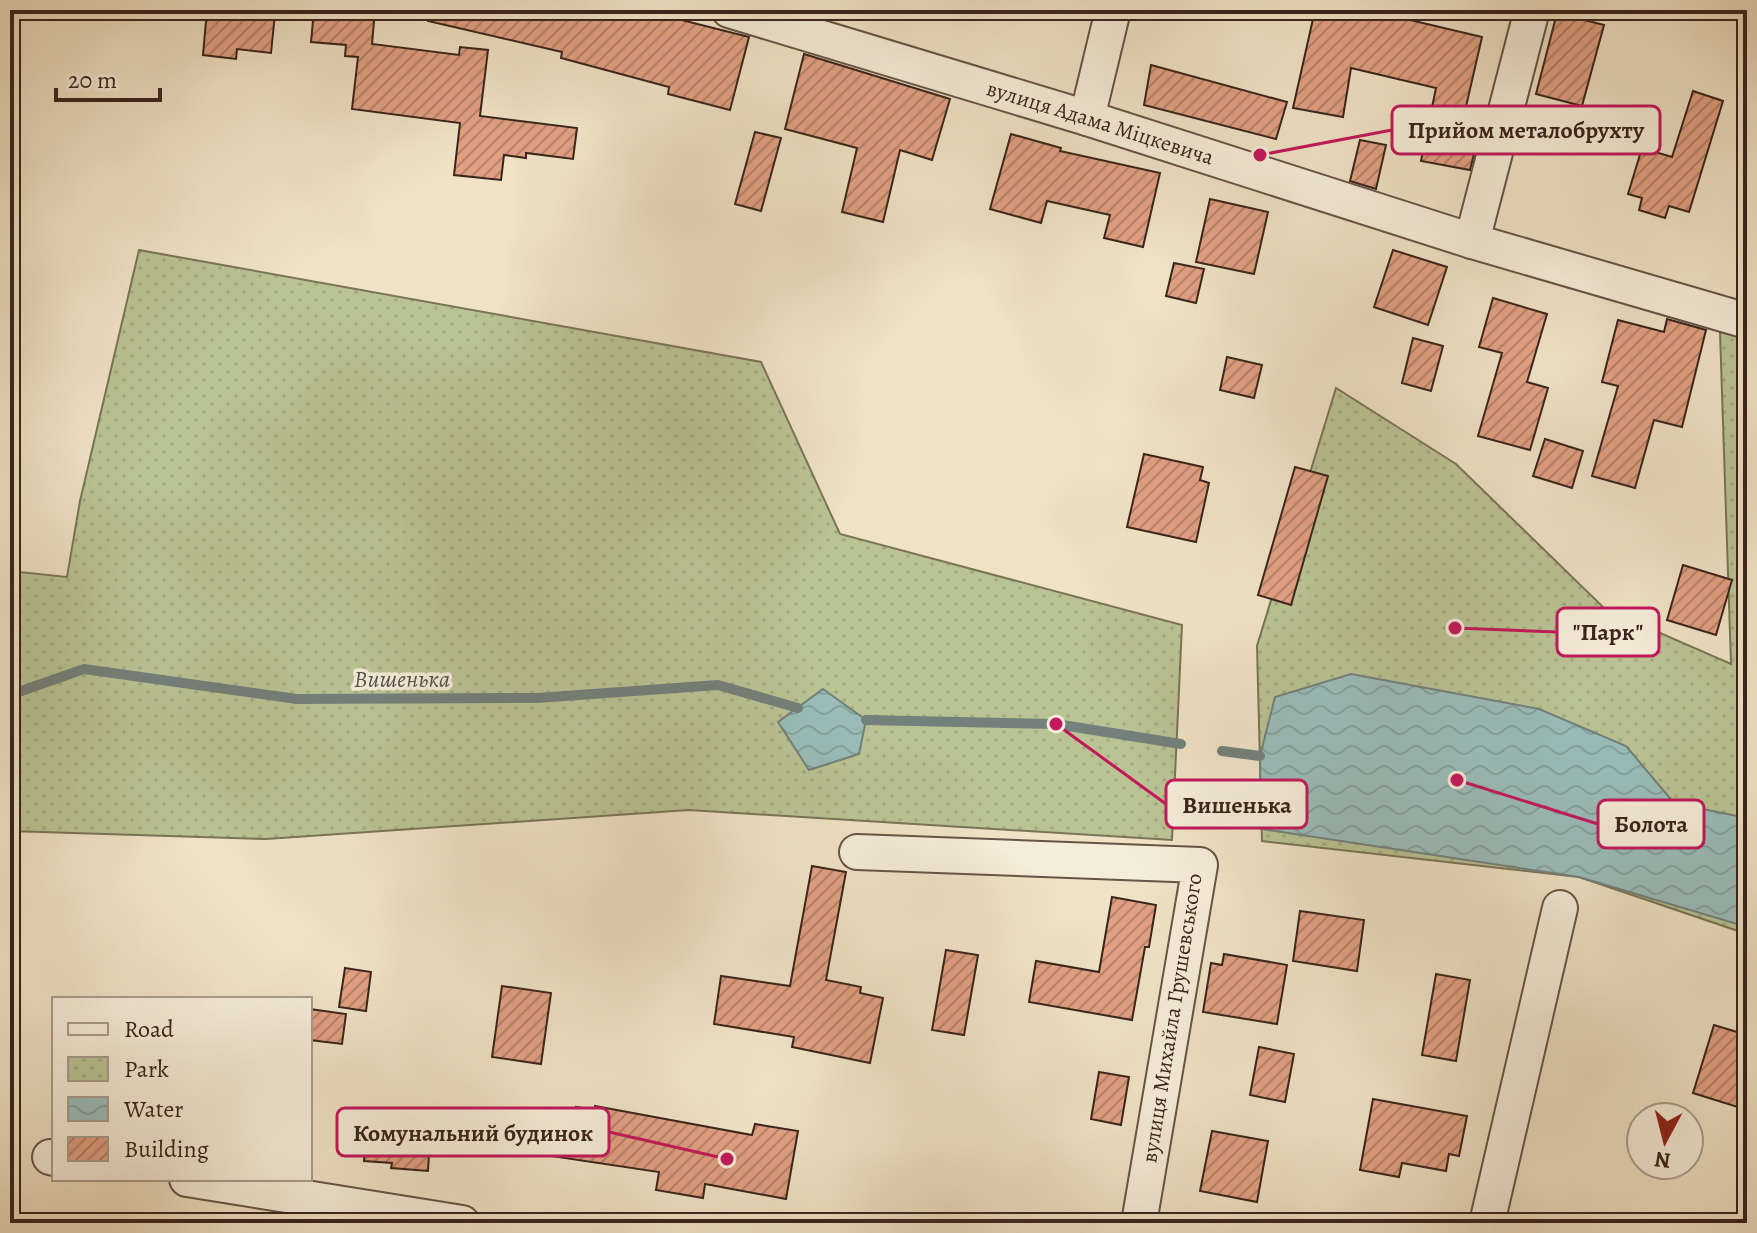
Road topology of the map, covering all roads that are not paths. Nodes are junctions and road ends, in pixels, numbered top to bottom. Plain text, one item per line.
1 (729, 10) edge
2 (1113, 10) edge
3 (1532, 10) edge
4 (1087, 118) junction
5 (1472, 241) junction
6 (1747, 321) edge
7 (857, 852) dead end
8 (1560, 908) dead end
9 (200, 1181) edge
10 (462, 1223) edge
11 (1139, 1223) edge
12 (1487, 1223) edge

1 - 4 street, вулиця Адама Міцкевича
2 - 4 street
3 - 5 street
4 - 5 street, вулиця Адама Міцкевича
5 - 6 street, вулиця Адама Міцкевича
7 - 11 street, вулиця Михайла Грушевського
8 - 12 street
9 - 10 street

